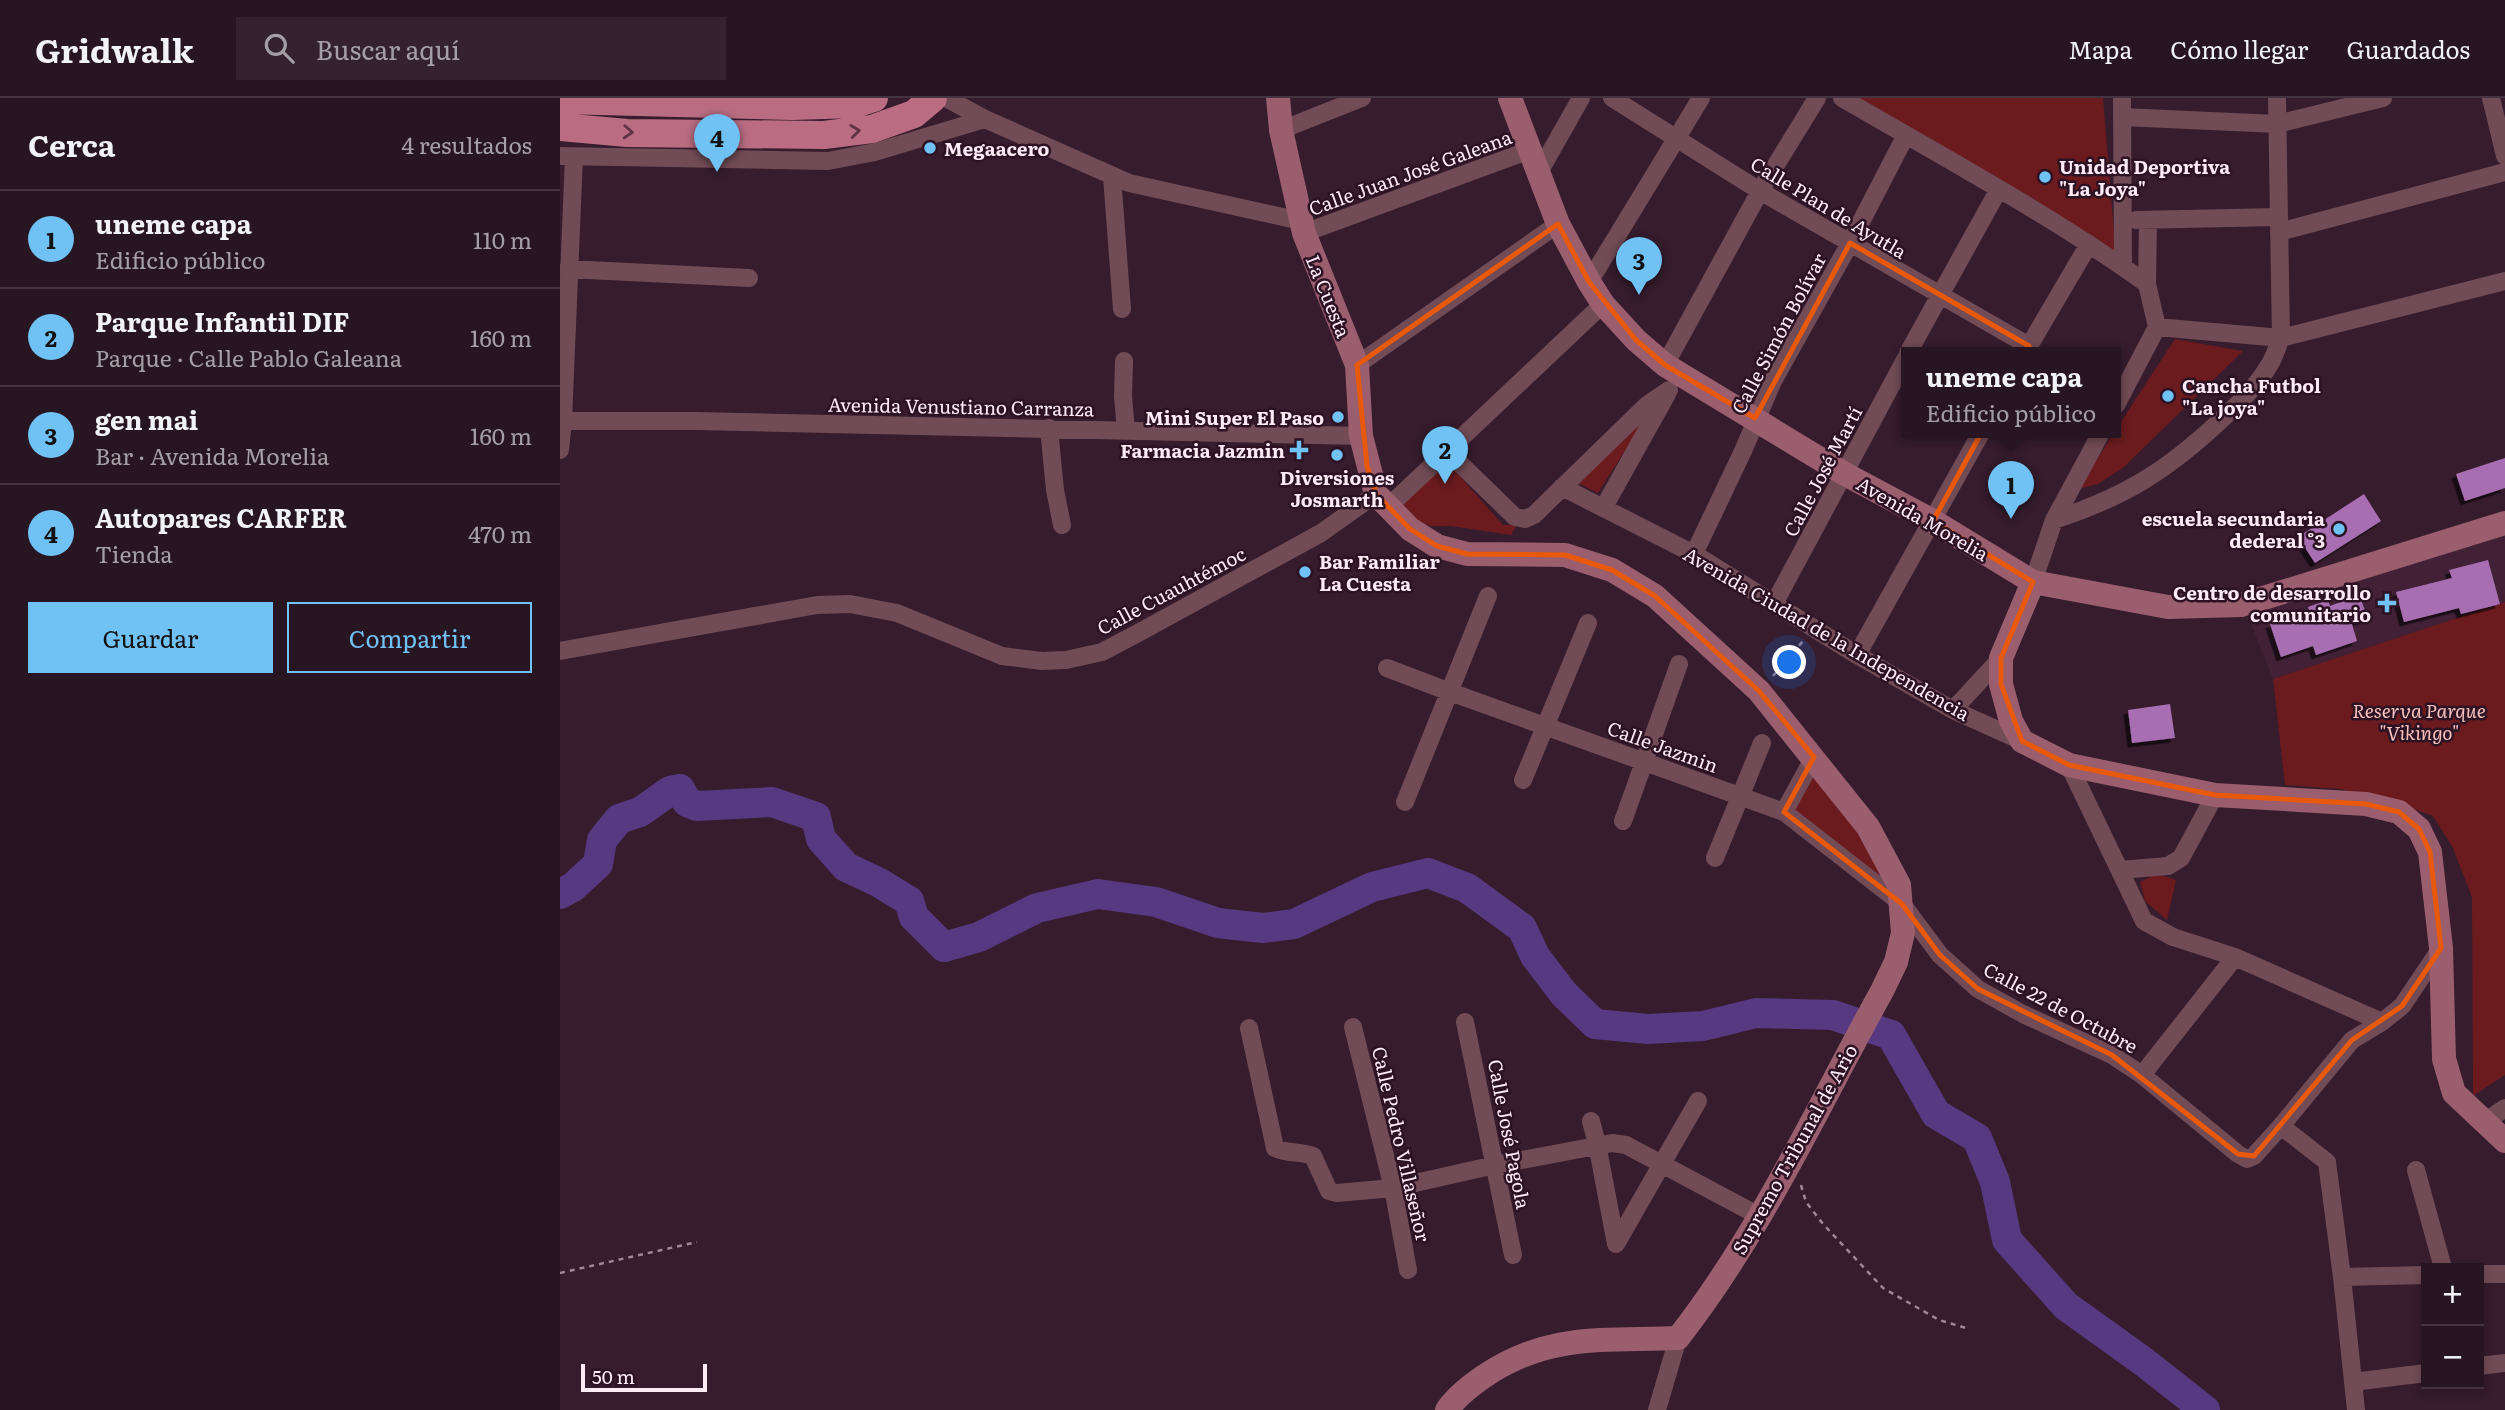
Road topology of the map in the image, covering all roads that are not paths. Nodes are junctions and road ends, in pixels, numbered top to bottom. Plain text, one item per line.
1 (874, 98) edge
2 (933, 98) edge
3 (946, 98) edge
4 (1278, 98) edge
5 (1362, 98) edge
6 (1510, 98) edge
7 (1581, 98) edge
8 (1612, 98) edge
9 (1701, 98) edge
10 (1817, 98) edge
11 (1842, 98) edge
12 (2122, 98) edge
13 (2277, 98) edge
14 (2383, 98) edge
15 (2491, 98) edge
16 (560, 100) edge
17 (2122, 117) junction
18 (985, 119) junction
19 (2277, 124) junction
20 (560, 127) edge
21 (1281, 130) junction
22 (1906, 135) junction
23 (1676, 138) junction
24 (1530, 150) junction
25 (567, 156) edge
26 (2505, 156) edge
27 (2505, 172) edge
28 (1538, 174) junction
29 (1112, 176) junction
30 (1999, 189) junction
31 (1760, 191) junction
32 (2148, 220) junction
33 (2122, 221) junction
34 (1558, 224) junction
35 (2279, 225) junction
36 (1303, 227) junction
37 (1850, 243) junction
38 (2089, 244) junction
39 (2123, 267) junction
40 (568, 269) junction
41 (749, 278) dead end
42 (2505, 281) edge
43 (1589, 282) junction
44 (2147, 284) junction
45 (1939, 295) junction
46 (1603, 304) junction
47 (1122, 309) dead end
48 (2157, 327) junction
49 (2281, 338) junction
50 (1912, 347) edge
51 (2022, 347) edge
52 (2029, 347) edge
53 (1124, 361) dead end
54 (1357, 365) junction
55 (1901, 368) edge
56 (1672, 376) junction
57 (2121, 395) edge
58 (1755, 418) junction
59 (562, 421) edge
60 (1049, 428) junction
61 (1126, 431) junction
62 (1361, 436) junction
63 (1978, 438) edge
64 (2098, 438) edge
65 (560, 450) edge
66 (1448, 452) junction
67 (1845, 474) junction
68 (1562, 486) junction
69 (1382, 500) junction
70 (1604, 507) junction
71 (2054, 520) junction
72 (1933, 521) junction
73 (2505, 523) edge
74 (1062, 525) dead end
75 (1694, 554) junction
76 (2033, 582) junction
77 (1488, 596) dead end
78 (1774, 604) junction
79 (1588, 623) dead end
80 (560, 651) edge
81 (1857, 655) junction
82 (2001, 658) junction
83 (1679, 664) dead end
84 (1387, 668) dead end
85 (1450, 692) junction
86 (1953, 710) junction
87 (1545, 726) junction
88 (2022, 741) junction
89 (1762, 743) dead end
90 (1814, 757) junction
91 (1644, 762) junction
92 (2069, 765) junction
93 (1523, 780) dead end
94 (2215, 795) junction
95 (1739, 796) junction
96 (1405, 802) dead end
97 (1784, 812) junction
98 (1623, 821) dead end
99 (1715, 858) dead end
100 (2120, 870) junction
101 (1902, 904) junction
102 (2441, 948) junction
103 (2235, 957) junction
104 (1465, 1022) dead end
105 (2382, 1022) junction
106 (1353, 1027) dead end
107 (1249, 1028) dead end
108 (2142, 1075) junction
109 (1698, 1101) dead end
110 (2505, 1108) edge
111 (1591, 1121) dead end
112 (2483, 1122) junction
113 (2281, 1126) junction
114 (2505, 1141) edge
115 (1597, 1144) junction
116 (1664, 1164) junction
117 (1495, 1165) junction
118 (2416, 1170) dead end
119 (1393, 1188) junction
120 (1760, 1217) junction
121 (1513, 1255) dead end
122 (2442, 1263) edge
123 (1408, 1270) dead end
124 (2484, 1274) edge
125 (2505, 1274) edge
126 (2421, 1275) edge
127 (2342, 1277) junction
128 (1678, 1338) junction
129 (2505, 1363) edge
130 (2484, 1365) edge
131 (2421, 1374) edge
132 (2353, 1382) junction
133 (1447, 1410) edge
134 (1657, 1410) edge
135 (2356, 1410) edge

1 - 16 main road
20 -> 2 main road
3 - 18 street, Calle Juan José Galeana
4 - 21 street, La Cuesta
5 - 21 street
6 - 24 street, Avenida Morelia
7 - 28 street
8 - 23 street, Calle Plan de Ayutla
9 - 23 street
10 - 31 street
11 - 22 street
12 - 17 street
13 - 19 street
14 - 19 street
15 - 26 street
17 - 19 street
17 - 33 street
18 - 25 street
18 - 29 street, Calle Juan José Galeana
19 - 35 street
21 - 36 street, La Cuesta
22 - 30 street
22 - 37 street, Calle Simón Bolívar
23 - 31 street, Calle Plan de Ayutla
23 - 43 street
24 - 28 street, Avenida Morelia
24 - 36 street, Calle Juan José Galeana
25 - 40 street
27 - 35 street
28 - 34 street, Avenida Morelia
29 - 36 street, Calle Juan José Galeana
29 - 47 street
30 - 38 street
30 - 45 street
31 - 37 street, Calle Plan de Ayutla
31 - 56 street
32 - 33 street
32 - 35 street
32 - 44 street
33 - 39 street
34 - 43 street, Avenida Morelia
34 - 54 street
35 - 49 street
36 - 54 street, La Cuesta
37 - 45 street, Calle Plan de Ayutla
37 - 58 street, Calle Simón Bolívar
38 - 39 street
38 - 52 street
39 - 44 street
40 - 41 street
40 - 59 street
42 - 49 street
43 - 46 street, Avenida Morelia
44 - 48 street
45 - 50 street
45 - 51 street, Calle Plan de Ayutla
46 - 56 street, Avenida Morelia
46 - 66 street, Calle Cuauhtémoc
48 - 49 street
48 - 57 street
49 - 71 street
53 - 61 street
54 - 62 street, La Cuesta
55 - 67 street, Calle José Martí
56 - 58 street, Avenida Morelia
56 - 68 street
56 - 70 street
58 - 67 street, Avenida Morelia
58 - 75 street, Calle Simón Bolívar
59 - 60 street, Avenida Venustiano Carranza
59 - 65 street
60 - 61 street, Avenida Venustiano Carranza
60 - 74 street
61 - 62 street, Avenida Venustiano Carranza
62 - 69 street, La Cuesta
63 - 72 street
64 - 71 street
66 - 68 street
66 - 69 street, Calle Cuauhtémoc
67 - 72 street, Avenida Morelia
67 - 78 street, Calle José Martí
68 - 70 street, Avenida Ciudad de la Independencia
69 - 80 street, Calle Cuauhtémoc
69 - 90 street, Supremo Tribunal de Ario
70 - 75 street, Avenida Ciudad de la Independencia
71 - 76 street
72 - 76 street, Avenida Morelia
72 - 81 street
73 - 76 street, Avenida Morelia
75 - 78 street, Avenida Ciudad de la Independencia
76 - 82 street
77 - 85 street
78 - 81 street, Avenida Ciudad de la Independencia
79 - 87 street
81 - 86 street, Avenida Ciudad de la Independencia
82 - 86 street
82 - 88 street
83 - 91 street
84 - 85 street, Calle Jazmin
85 - 87 street, Calle Jazmin
85 - 96 street
86 - 88 street, Avenida Ciudad de la Independencia
87 - 91 street, Calle Jazmin
87 - 93 street
88 - 92 street, Avenida Ciudad de la Independencia
89 - 95 street
90 - 97 street
90 - 101 street, Supremo Tribunal de Ario
91 - 95 street, Calle Jazmin
91 - 98 street
92 - 94 street, Avenida Ciudad de la Independencia
92 - 100 street
94 - 100 street
94 - 102 street, Avenida Ciudad de la Independencia
95 - 97 street, Calle Jazmin
95 - 99 street
97 - 101 street, Calle Jazmin
100 - 103 street
101 - 108 street, Calle 22 de Octubre
101 - 120 street, Supremo Tribunal de Ario
102 - 105 street
102 - 112 street, Avenida Ciudad de la Independencia
103 - 105 street
103 - 108 street
104 - 117 street, Calle José Pagola
105 - 113 street
106 - 119 street, Calle Pedro Villaseñor
107 - 119 street
108 - 113 street, Calle 22 de Octubre
109 - 116 street
110 - 112 street
111 - 115 street
112 - 114 street, Avenida Ciudad de la Independencia
113 - 127 street
115 - 116 street
115 - 116 street
115 - 117 street
116 - 120 street
117 - 119 street
117 - 121 street, Calle José Pagola
118 - 122 street
119 - 123 street, Calle Pedro Villaseñor
120 - 128 street, Supremo Tribunal de Ario
124 - 125 street
126 - 127 street
127 - 132 street
128 - 133 street
128 - 134 street
129 - 130 street
131 - 132 street
132 - 135 street

